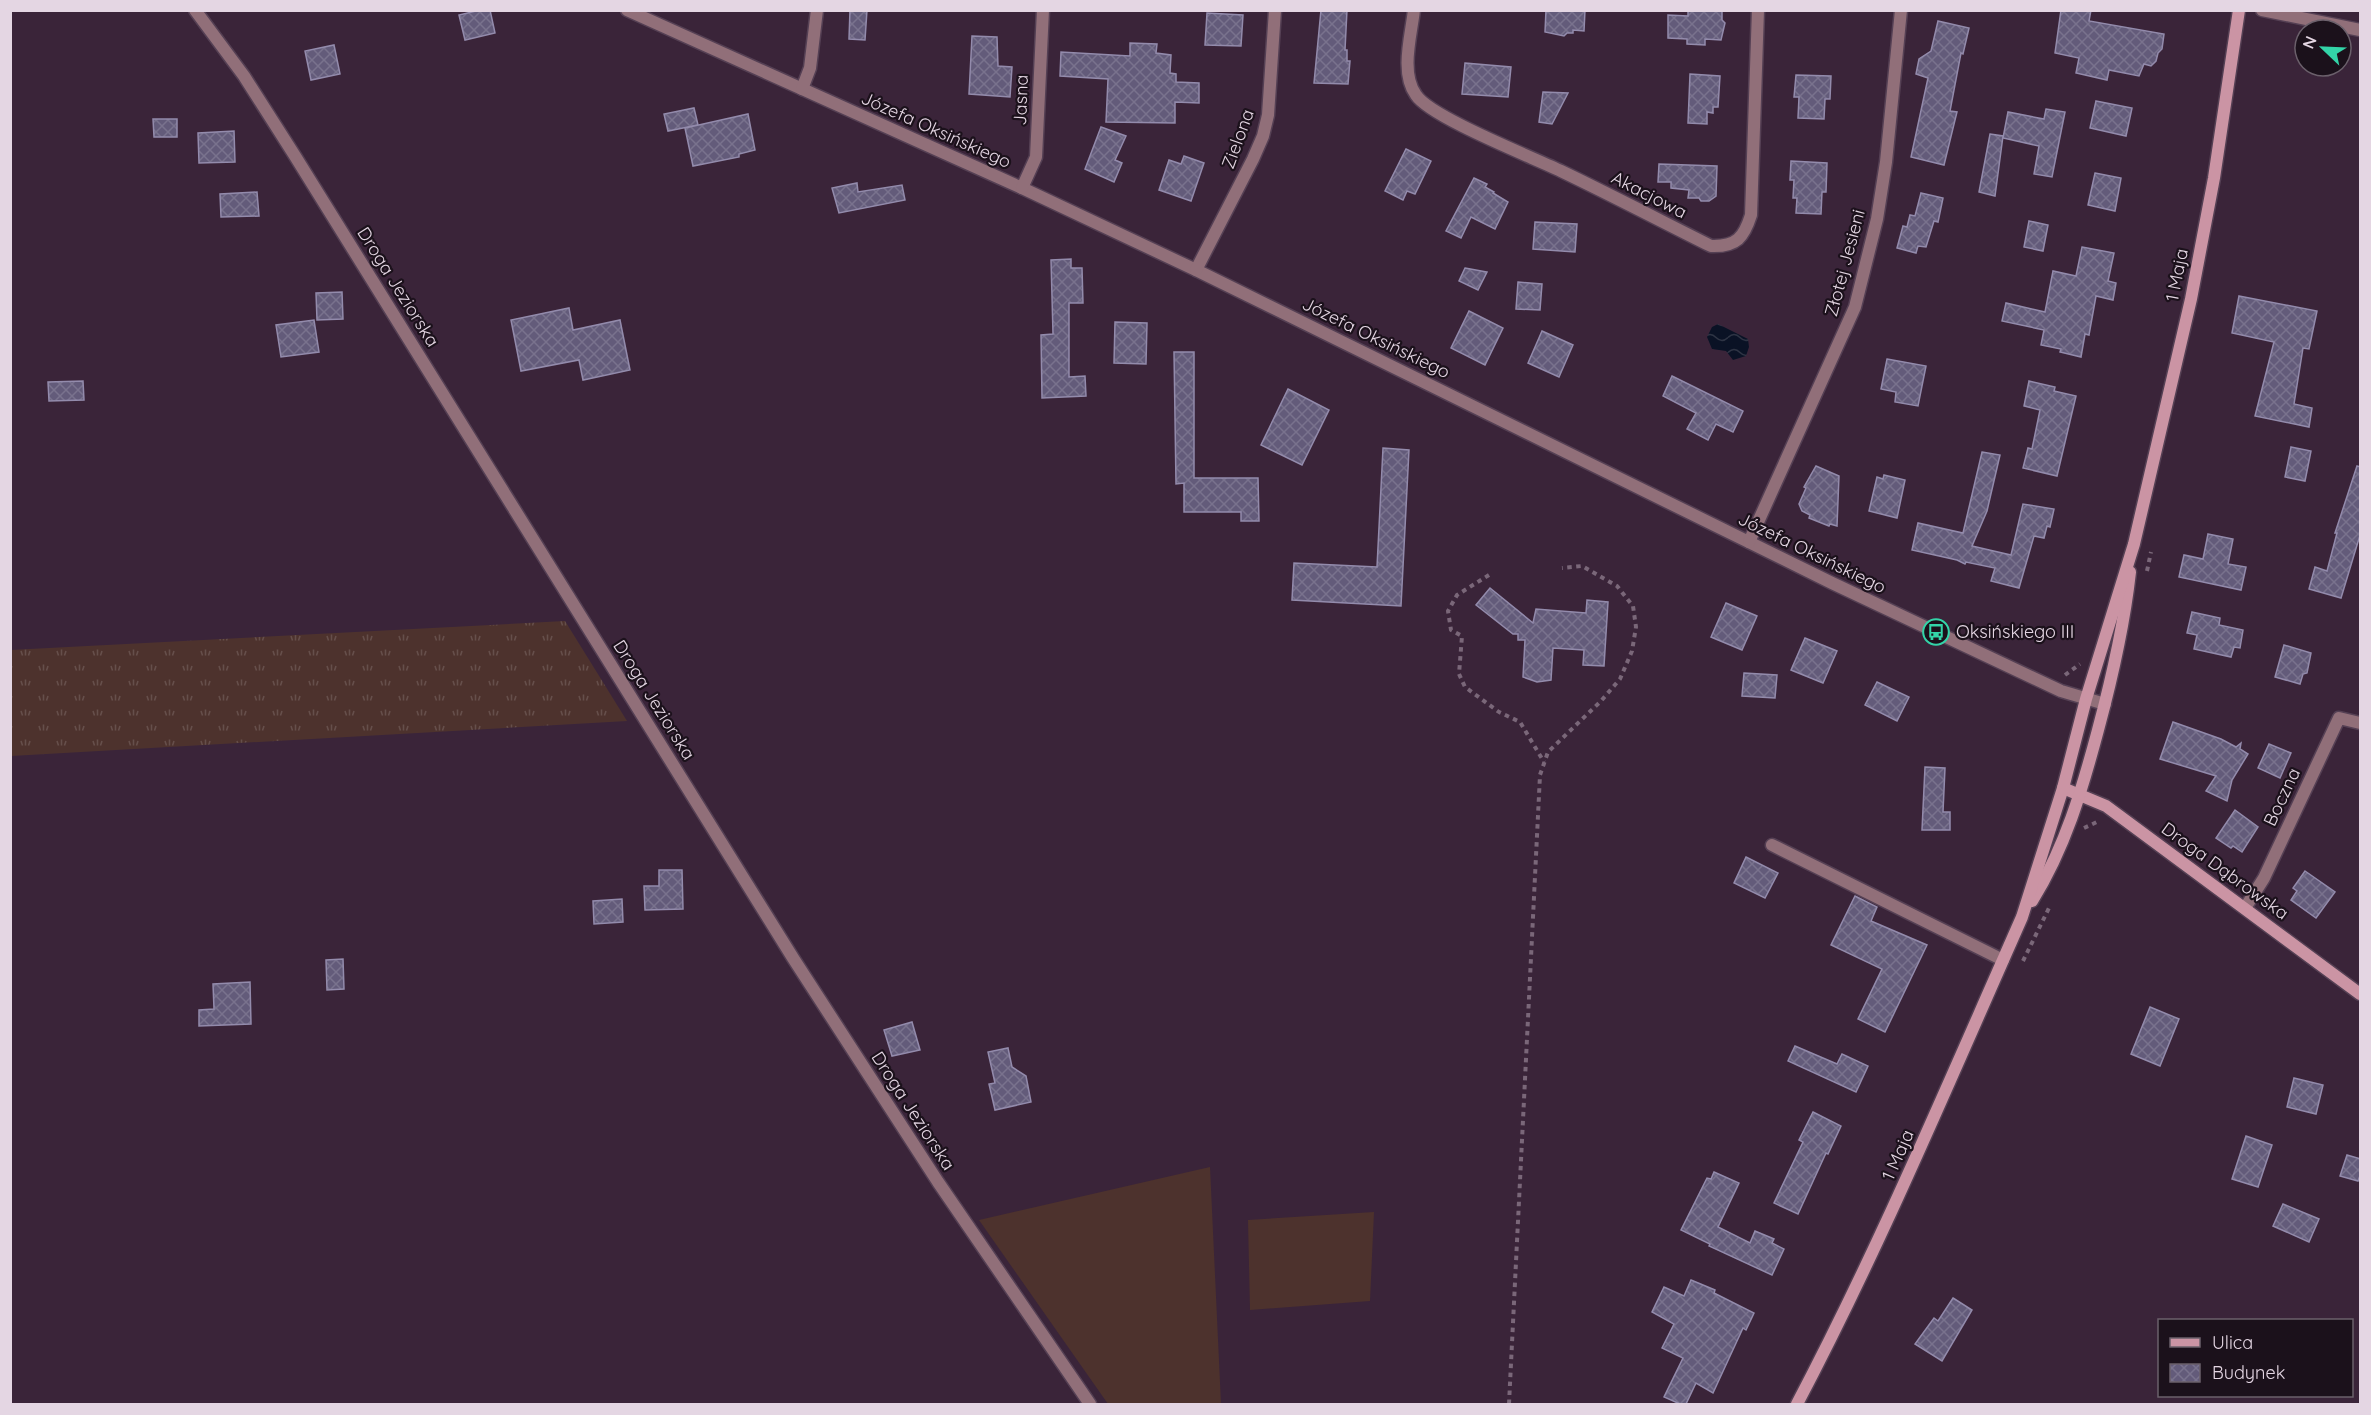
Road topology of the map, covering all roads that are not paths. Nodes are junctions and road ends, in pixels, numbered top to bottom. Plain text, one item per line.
1 (195, 10) edge
2 (627, 10) edge
3 (817, 10) edge
4 (1043, 10) edge
5 (1275, 10) edge
6 (1414, 10) edge
7 (1758, 10) edge
8 (1901, 10) edge
9 (2239, 10) edge
10 (2262, 10) edge
11 (2361, 30) edge
12 (802, 89) junction
13 (1022, 188) junction
14 (1196, 270) junction
15 (1749, 543) junction
16 (2134, 544) junction
17 (2086, 699) junction
18 (2105, 704) junction
19 (2361, 723) edge
20 (2063, 788) junction
21 (2081, 795) junction
22 (1772, 845) dead end
23 (2245, 908) junction
24 (2022, 917) junction
25 (2003, 960) junction
26 (2361, 993) edge
27 (1090, 1404) edge
28 (1797, 1404) edge

1 - 27 street, Droga Jeziorska
2 - 12 street, Józefa Oksińskiego
3 - 12 street
4 - 13 street, Jasna
5 - 14 street, Zielona
6 - 7 street, Akacjowa
8 - 15 street, Złotej Jesieni
9 - 16 main road, 1 Maja
10 - 11 street
12 - 13 street, Józefa Oksińskiego
13 - 14 street, Józefa Oksińskiego
14 - 15 street, Józefa Oksińskiego
15 - 17 street, Józefa Oksińskiego
16 - 17 main road, 1 Maja
16 - 18 main road, 1 Maja
17 - 18 street, Józefa Oksińskiego
17 - 20 main road, 1 Maja
18 - 21 main road, 1 Maja
19 - 23 street, Boczna
20 - 21 main road, Droga Dąbrowska
20 - 24 main road, 1 Maja
21 - 23 main road, Droga Dąbrowska
21 - 24 main road, 1 Maja
22 - 25 street
23 - 26 main road, Droga Dąbrowska
24 - 25 main road, 1 Maja
25 - 28 main road, 1 Maja

